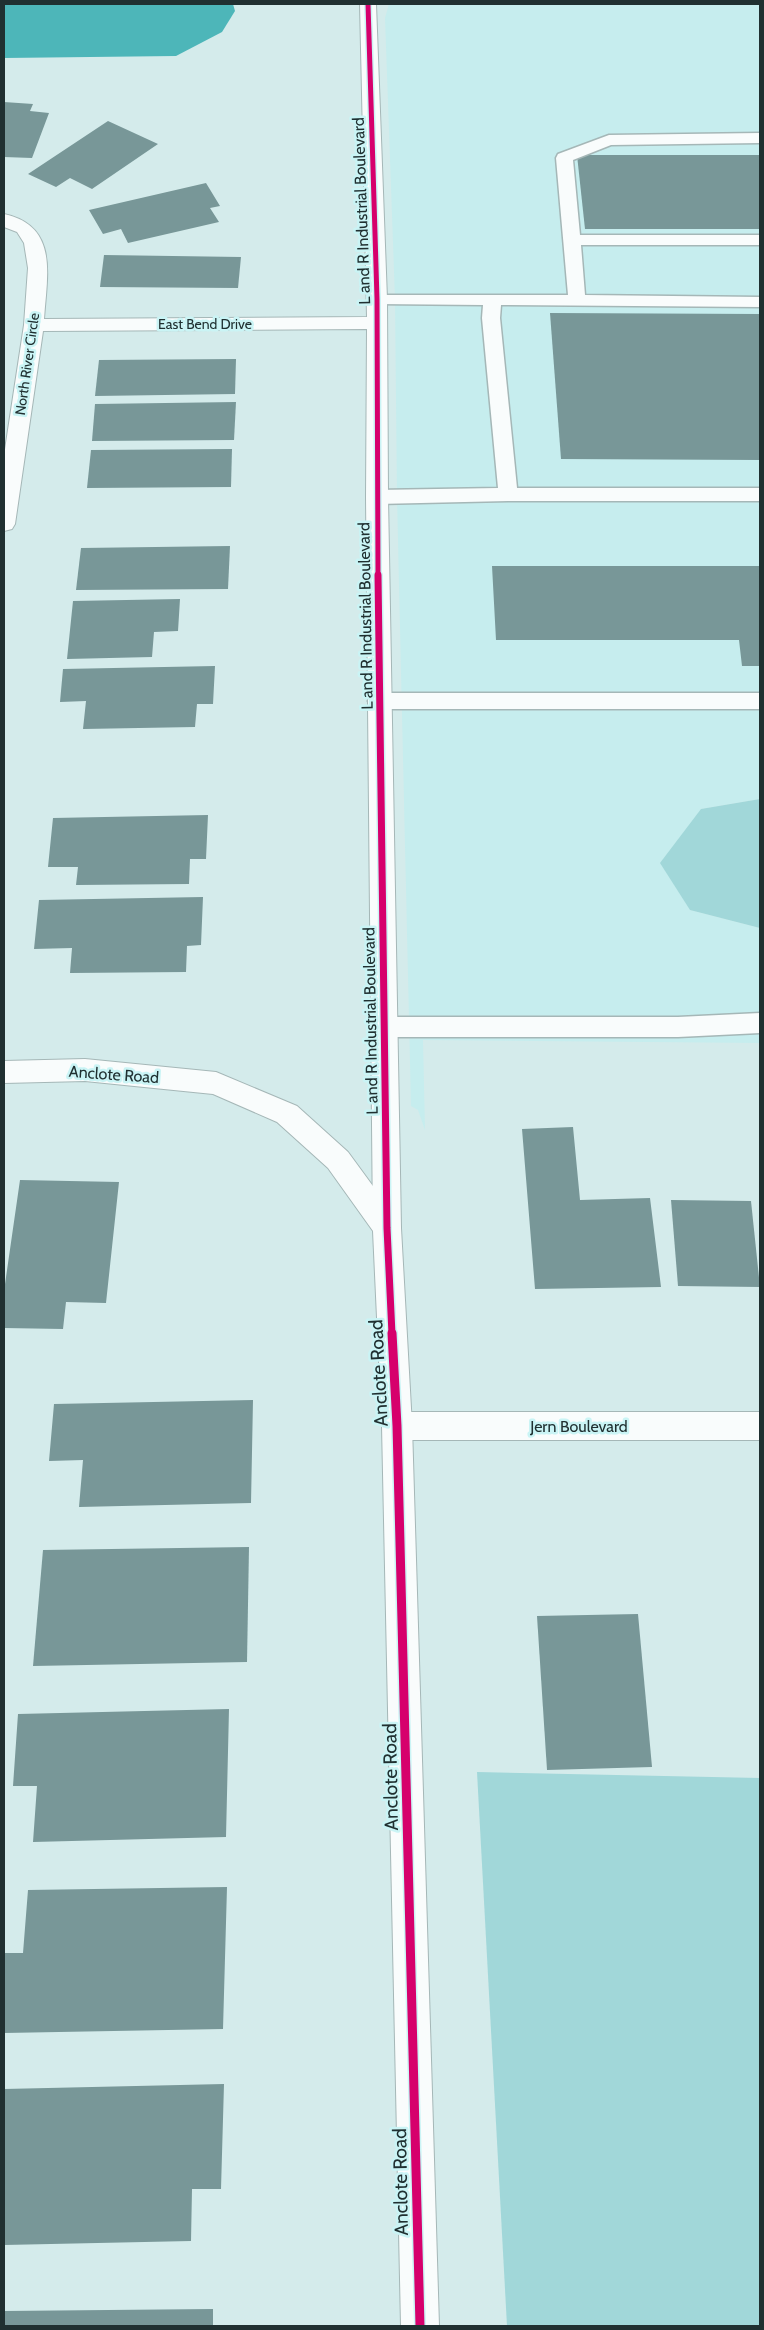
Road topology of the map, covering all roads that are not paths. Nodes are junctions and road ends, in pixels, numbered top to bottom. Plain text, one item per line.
1 (368, 4) edge
2 (760, 138) edge
3 (4, 220) edge
4 (572, 240) junction
5 (760, 240) edge
6 (377, 299) junction
7 (492, 300) junction
8 (577, 301) junction
9 (760, 302) edge
10 (377, 323) junction
11 (34, 325) junction
12 (508, 494) junction
13 (760, 495) edge
14 (377, 497) junction
15 (4, 524) edge
16 (379, 701) junction
17 (760, 701) edge
18 (760, 1023) edge
19 (384, 1027) junction
20 (4, 1072) edge
21 (387, 1228) junction
22 (398, 1426) junction
23 (760, 1426) edge
24 (420, 2326) edge

1 - 6 street, L and R Industrial Boulevard
2 - 4 lane
3 - 11 street, North River Circle
4 - 5 lane
4 - 8 lane
6 - 7 lane
6 - 10 street, L and R Industrial Boulevard
7 - 8 lane
7 - 12 lane
8 - 9 lane
10 - 11 street, East Bend Drive
10 - 14 street, L and R Industrial Boulevard
11 - 15 street, North River Circle
12 - 13 lane
12 - 14 lane
14 - 16 street, L and R Industrial Boulevard
16 - 17 lane
16 - 19 street, L and R Industrial Boulevard
18 - 19 lane
19 - 21 street, L and R Industrial Boulevard
20 - 21 street, Anclote Road
21 - 22 street, Anclote Road
22 - 23 street, Jern Boulevard
22 - 24 street, Anclote Road

